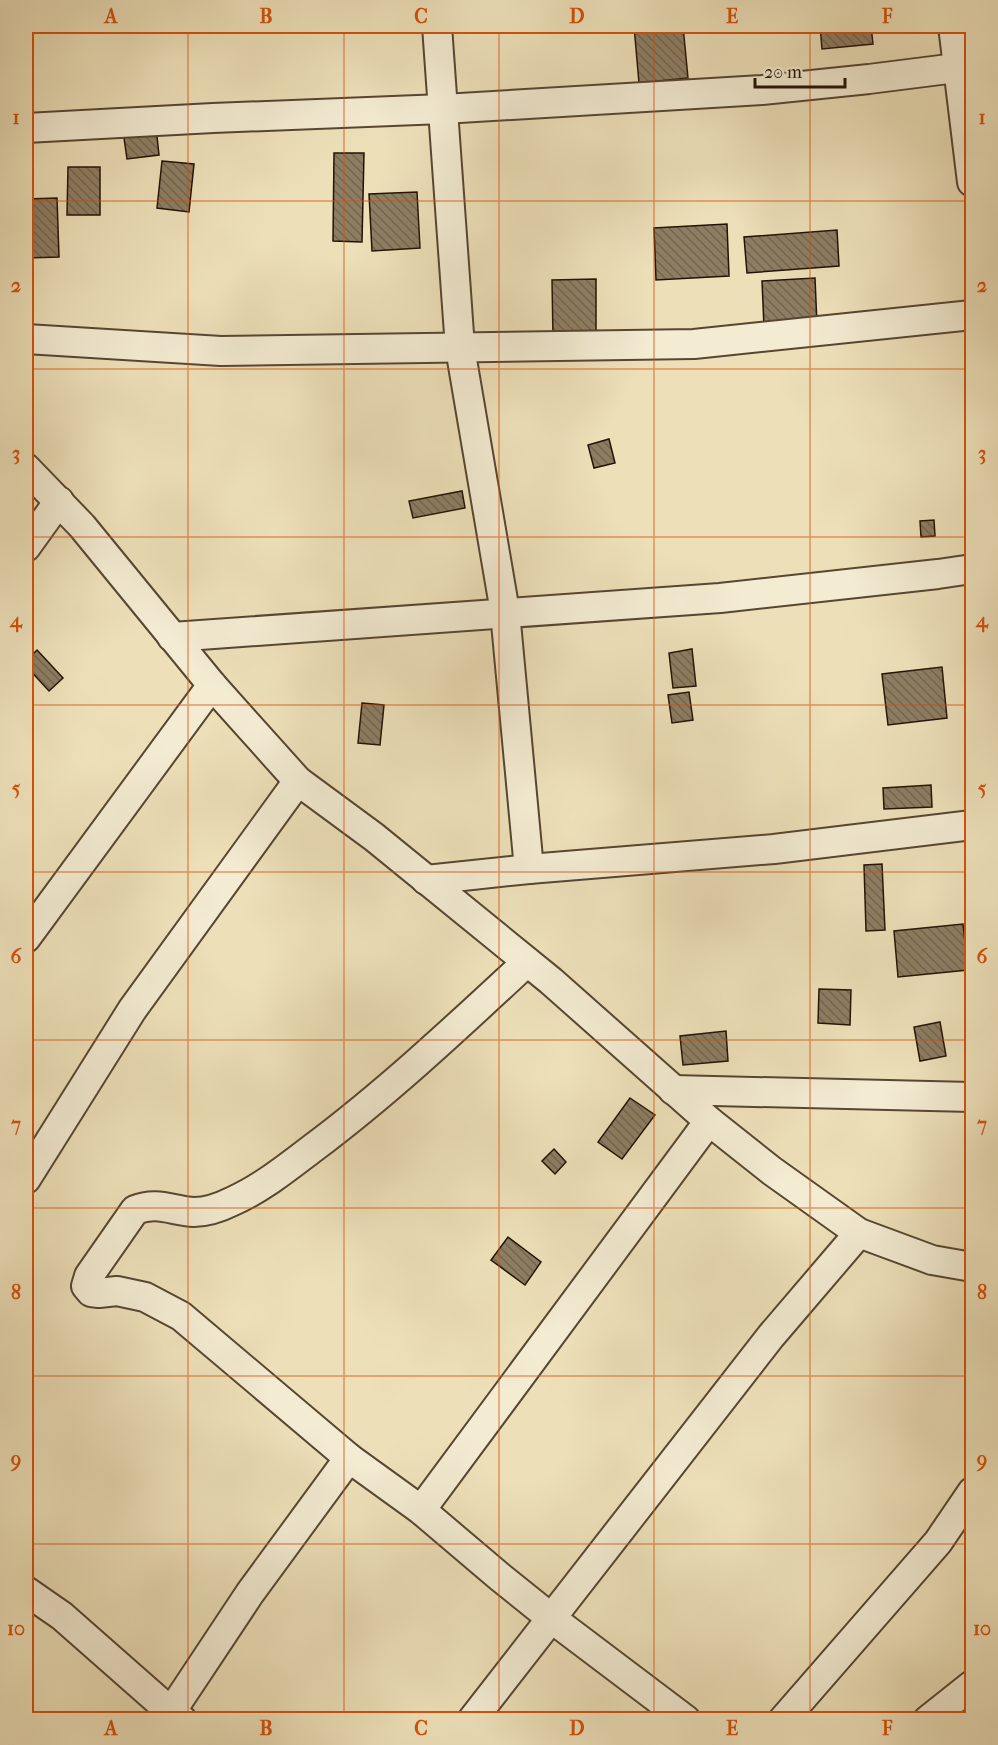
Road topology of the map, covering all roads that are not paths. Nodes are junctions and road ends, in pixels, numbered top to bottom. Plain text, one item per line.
1 (437, 26) edge
2 (952, 26) edge
3 (965, 66) edge
4 (443, 109) junction
5 (26, 128) edge
6 (972, 182) edge
7 (972, 315) edge
8 (26, 339) edge
9 (460, 348) junction
10 (26, 468) edge
11 (59, 501) junction
12 (26, 547) edge
13 (972, 568) edge
14 (506, 612) junction
15 (172, 637) junction
16 (212, 685) junction
17 (298, 781) junction
18 (972, 825) edge
19 (529, 869) junction
20 (426, 880) junction
21 (26, 938) edge
22 (527, 962) junction
23 (673, 1090) junction
24 (972, 1097) edge
25 (709, 1121) junction
26 (26, 1179) edge
27 (859, 1233) junction
28 (972, 1267) edge
29 (349, 1458) junction
30 (972, 1492) edge
31 (421, 1510) junction
32 (26, 1591) edge
33 (551, 1618) junction
34 (972, 1684) edge
35 (176, 1716) edge
36 (472, 1719) edge
37 (686, 1719) edge
38 (783, 1719) edge
39 (928, 1719) edge

1 - 4 street
2 - 3 street
3 - 4 street
3 - 6 street
4 - 5 street
4 - 9 street
7 - 9 street
8 - 9 street
9 - 14 street
10 - 11 street
11 - 12 street
11 - 15 street
13 - 14 street
14 - 15 street
14 - 19 street
15 - 16 street
16 - 17 street
16 - 21 street
17 - 20 street
17 - 26 street
18 - 19 street
19 - 20 street
20 - 22 street
22 - 23 street
22 - 29 street
23 - 24 street
23 - 25 street
25 - 27 street
25 - 31 street
27 - 28 street
27 - 33 street
29 - 31 street
29 - 35 street
30 - 38 street
31 - 33 street
32 - 35 street
33 - 36 street
33 - 37 street
34 - 39 street

